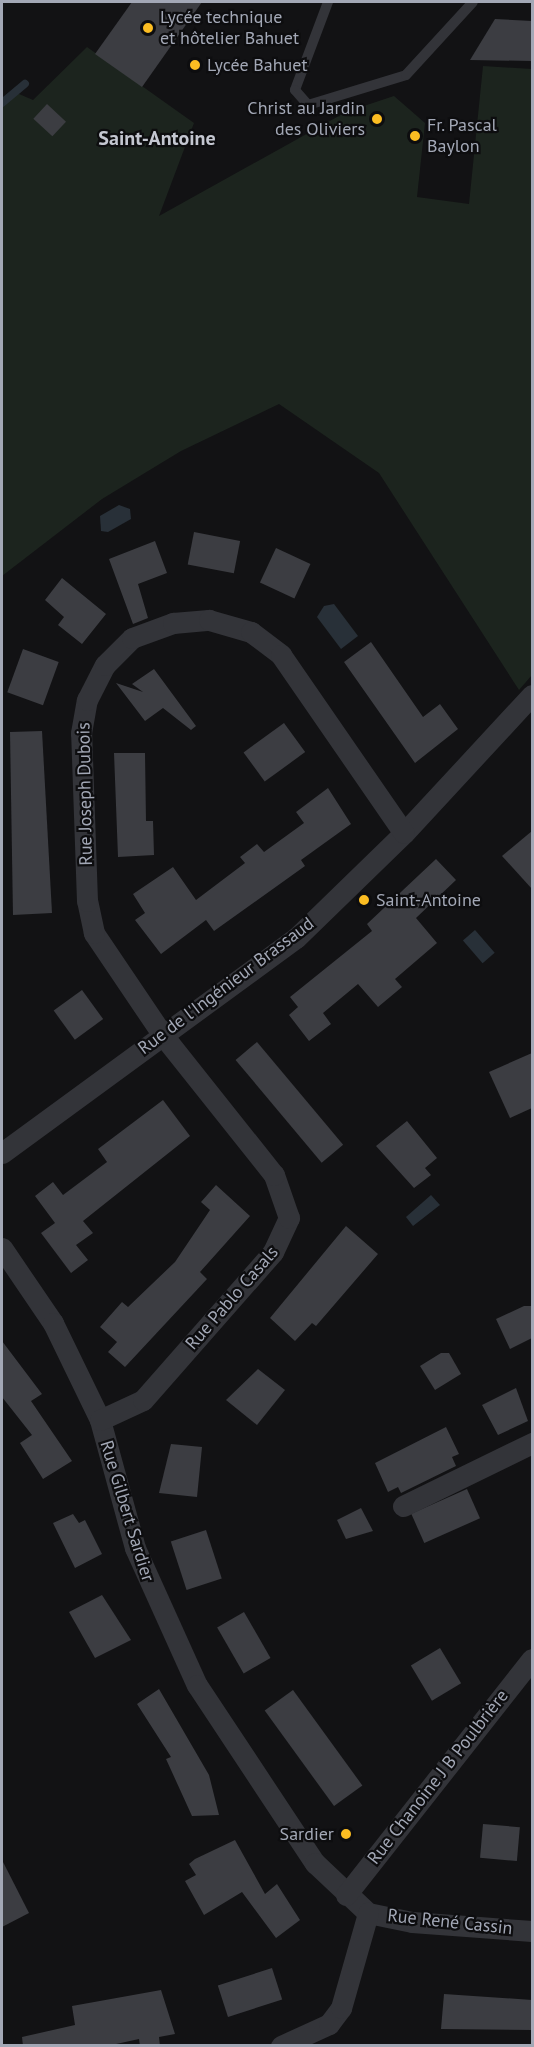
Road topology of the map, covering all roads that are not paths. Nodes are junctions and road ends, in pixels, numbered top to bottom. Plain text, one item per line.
1 (328, 2) edge
2 (472, 2) edge
3 (532, 696) edge
4 (404, 833) junction
5 (162, 1034) junction
6 (2, 1153) edge
7 (2, 1248) edge
8 (100, 1419) junction
9 (532, 1443) edge
10 (403, 1506) dead end
11 (532, 1659) edge
12 (345, 1895) junction
13 (368, 1913) junction
14 (532, 1931) edge
15 (281, 2046) edge

1 - 2 lane
3 - 4 street, Rue de l'Ingénieur Brassaud
4 - 5 street, Rue de l'Ingénieur Brassaud
4 - 5 street, Rue Joseph Dubois
5 - 6 street, Rue de l'Ingénieur Brassaud
5 - 8 street, Rue Pablo Casals
7 - 8 street, Rue Gilbert Sardier
8 - 12 street, Rue Gilbert Sardier
9 - 10 street
11 - 12 street, Rue Chanoine J B Poulbrière
12 - 13 street, Rue Gilbert Sardier
13 - 14 street, Rue René Cassin
13 - 15 street

